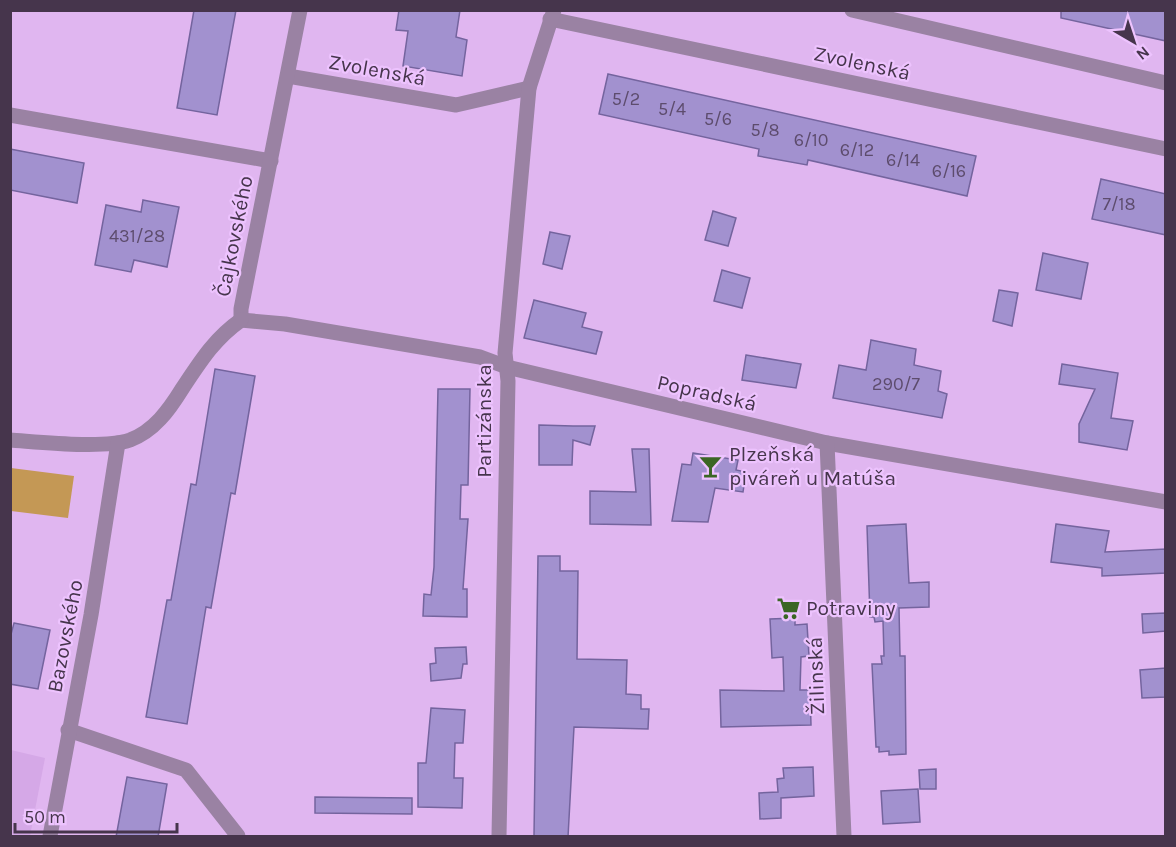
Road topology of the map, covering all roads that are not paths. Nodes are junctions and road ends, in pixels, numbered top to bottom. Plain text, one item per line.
1 (300, 10) edge
2 (852, 10) edge
3 (552, 15) edge
4 (288, 76) junction
5 (1166, 83) edge
6 (529, 88) junction
7 (10, 115) edge
8 (1166, 149) edge
9 (271, 161) junction
10 (241, 320) junction
11 (507, 367) junction
12 (10, 441) edge
13 (118, 443) junction
14 (827, 443) junction
15 (1166, 502) edge
16 (68, 730) junction
17 (50, 837) edge
18 (238, 837) edge
19 (499, 837) edge
20 (844, 837) edge

1 - 4 street, Čajkovského
2 - 5 street
3 - 6 street, Partizánska
3 - 8 street, Zvolenská
4 - 6 street, Zvolenská
4 - 9 street, Čajkovského
6 - 11 street, Partizánska
7 - 9 street, Čajkovského
9 - 10 street, Čajkovského
10 - 11 street, Popradská
10 - 13 street, Čajkovského
11 - 14 street, Popradská
11 - 19 street, Partizánska
12 - 13 street
13 - 16 street, Bazovského
14 - 15 street, Popradská
14 - 20 street, Žilinská
16 - 17 street, Bazovského
16 - 18 street

